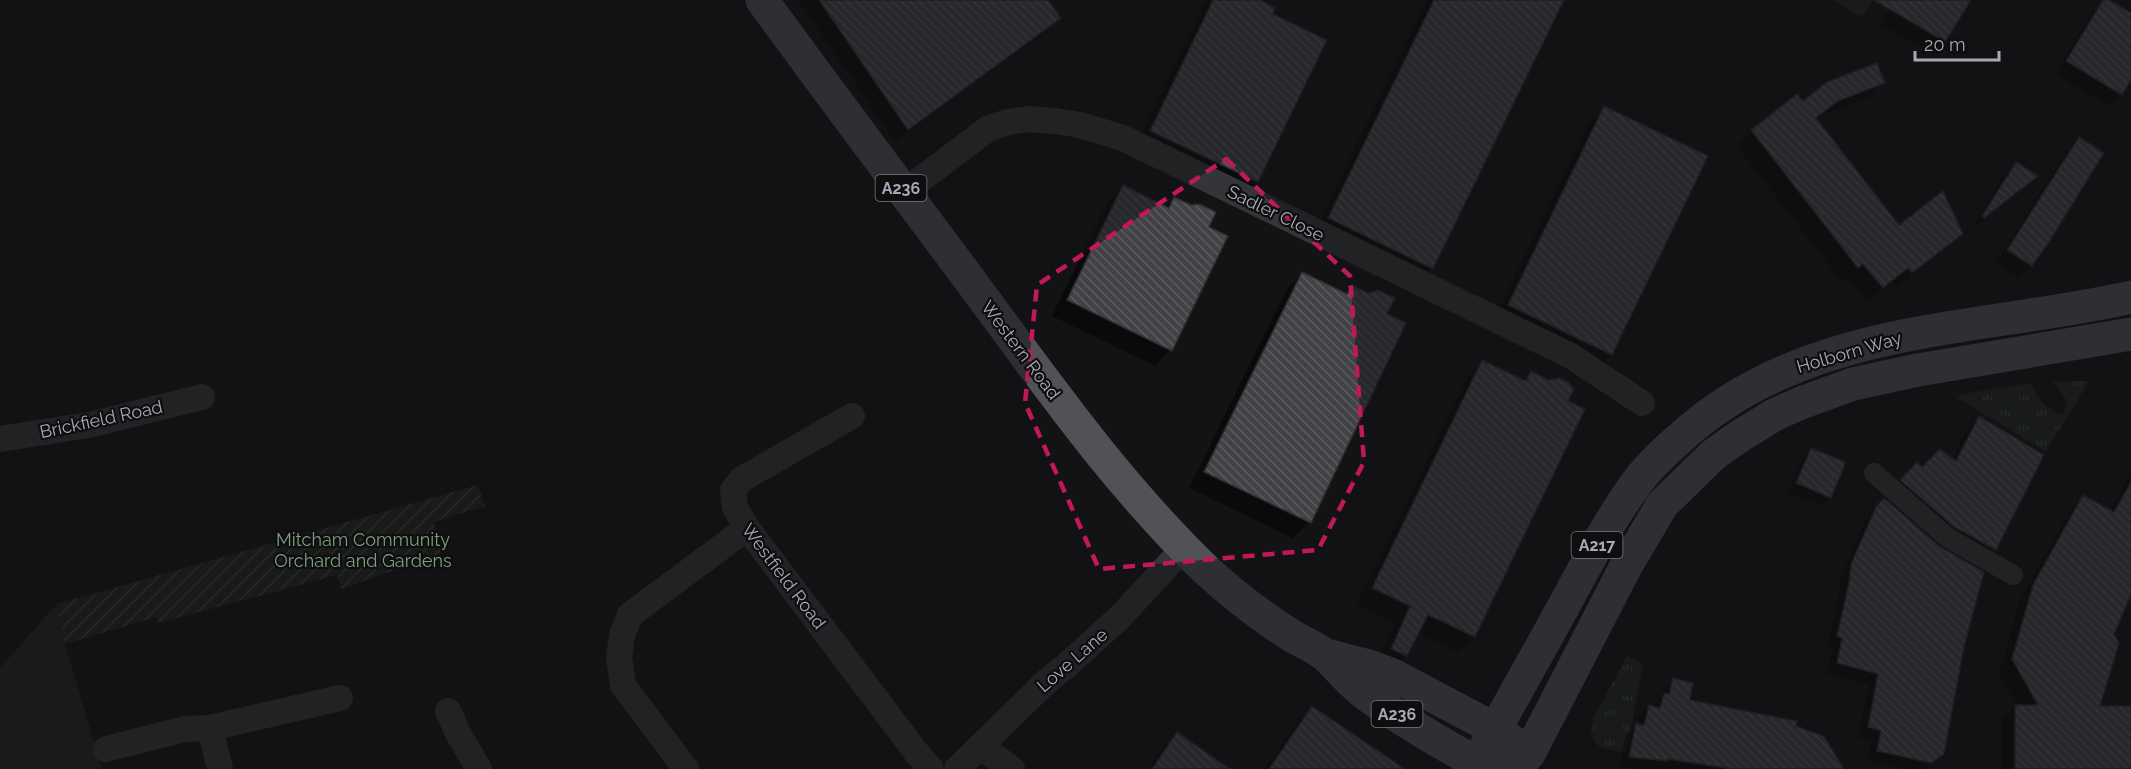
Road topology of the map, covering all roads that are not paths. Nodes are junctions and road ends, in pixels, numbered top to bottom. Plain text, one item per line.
1 (762, 0) edge
2 (904, 192) junction
3 (2131, 297) edge
4 (2131, 334) edge
5 (202, 397) dead end
6 (1642, 403) dead end
7 (852, 416) dead end
8 (0, 438) edge
9 (1874, 473) dead end
10 (747, 528) junction
11 (1184, 548) junction
12 (2013, 575) dead end
13 (1326, 656) junction
14 (339, 698) dead end
15 (448, 711) dead end
16 (210, 728) junction
17 (1495, 729) junction
18 (980, 746) junction
19 (106, 749) dead end
20 (1504, 765) edge
21 (220, 769) edge
22 (479, 769) edge
23 (686, 769) edge
24 (931, 769) edge
25 (957, 769) edge
26 (1012, 769) edge

1 - 2 main road, Western Road / A236
2 - 6 street, Sadler Close
2 - 11 main road, Western Road / A236
3 - 17 main road, Holborn Way / A217
4 - 20 main road, Holborn Way / A217
5 - 8 street, Brickfield Road
7 - 10 street, Westfield Road
9 - 12 street
10 - 23 street
10 - 24 street, Westfield Road
11 - 13 main road, Western Road / A236
11 - 18 street, Love Lane
13 - 17 main road, Western Road / A236
13 - 20 main road, Western Road / A236
14 - 16 street
15 - 22 street
16 - 19 street
16 - 21 street
17 - 20 main road, A236
18 - 25 street, Love Lane
18 - 26 street

